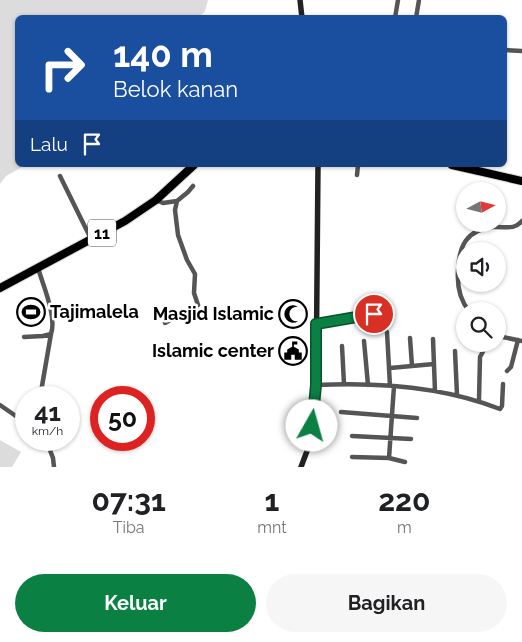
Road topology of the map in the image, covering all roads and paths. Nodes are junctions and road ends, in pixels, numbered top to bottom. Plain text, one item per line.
1 (300, 0) edge
2 (398, 0) edge
3 (419, 0) edge
4 (302, 15) edge
5 (396, 15) edge
6 (416, 15) edge
7 (507, 50) edge
8 (522, 51) edge
9 (192, 167) edge
10 (318, 167) edge
11 (358, 167) edge
12 (461, 167) edge
13 (357, 175) dead end
14 (60, 176) dead end
15 (522, 181) edge
16 (193, 186) dead end
17 (156, 200) junction
18 (177, 201) junction
19 (522, 221) edge
20 (90, 239) junction
21 (38, 268) junction
22 (0, 288) edge
23 (464, 302) edge
24 (374, 314) dead end
25 (165, 323) dead end
26 (316, 324) junction
27 (387, 332) dead end
28 (51, 334) junction
29 (24, 337) dead end
30 (410, 338) dead end
31 (506, 338) edge
32 (433, 339) dead end
33 (364, 341) dead end
34 (520, 341) edge
35 (342, 346) dead end
36 (455, 350) dead end
37 (483, 352) edge
38 (434, 364) junction
39 (412, 366) junction
40 (390, 368) junction
41 (507, 371) dead end
42 (344, 384) junction
43 (503, 384) dead end
44 (316, 385) junction
45 (368, 385) junction
46 (44, 386) edge
47 (392, 386) junction
48 (435, 391) junction
49 (457, 395) junction
50 (479, 400) junction
51 (0, 406) edge
52 (342, 412) dead end
53 (15, 416) edge
54 (393, 416) junction
55 (417, 418) dead end
56 (352, 436) dead end
57 (390, 438) junction
58 (411, 439) dead end
59 (50, 451) edge
60 (352, 457) dead end
61 (389, 458) junction
62 (405, 462) dead end
63 (54, 467) edge
64 (302, 467) edge

1 - 4 main road
2 - 5 street
3 - 6 street
7 - 8 street
9 - 17 highway, 11
10 - 26 main road
11 - 13 street
12 - 15 highway
14 - 20 street
16 - 18 street
17 - 18 street
17 - 20 highway, 11
18 - 25 street
19 - 23 street
20 - 21 highway, 11
21 - 22 highway, 11
21 - 28 street
24 - 26 street
26 - 44 main road
27 - 40 street
28 - 29 street
28 - 46 street
30 - 39 street
31 - 34 street
32 - 38 street
33 - 45 street
34 - 41 street
35 - 42 street
36 - 49 street
37 - 50 street
38 - 39 street
38 - 48 street
39 - 40 street
40 - 47 street
42 - 44 street
42 - 45 street
43 - 50 street
44 - 64 main road
45 - 47 street
47 - 48 street
47 - 54 street
48 - 49 street
49 - 50 street
51 - 53 street
52 - 54 street
54 - 55 street
54 - 57 street
56 - 57 street
57 - 58 street
57 - 61 street
59 - 63 street
60 - 61 street
61 - 62 street

